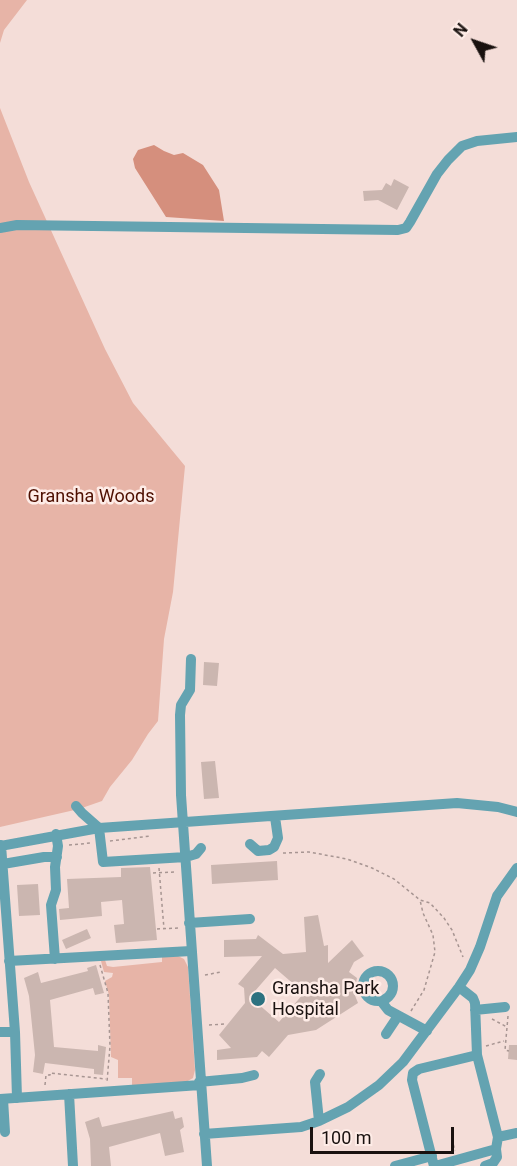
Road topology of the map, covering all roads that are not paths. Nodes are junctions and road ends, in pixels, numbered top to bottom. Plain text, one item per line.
1 (517, 137) edge
2 (0, 228) edge
3 (191, 659) dead end
4 (76, 806) dead end
5 (517, 812) edge
6 (275, 817) junction
7 (183, 823) junction
8 (99, 828) junction
9 (56, 834) junction
10 (250, 844) dead end
11 (0, 845) edge
12 (201, 848) dead end
13 (57, 852) junction
14 (186, 857) junction
15 (3, 864) junction
16 (517, 868) edge
17 (250, 919) dead end
18 (189, 926) junction
19 (191, 951) junction
20 (55, 959) junction
21 (9, 962) junction
22 (459, 987) junction
23 (381, 1000) dead end
24 (475, 1010) junction
25 (507, 1011) road end
26 (402, 1017) junction
27 (427, 1031) junction
28 (1, 1032) edge
29 (15, 1032) junction
30 (386, 1034) dead end
31 (477, 1052) junction
32 (320, 1074) dead end
33 (254, 1075) dead end
34 (200, 1083) junction
35 (69, 1094) junction
36 (17, 1098) junction
37 (2, 1099) edge
38 (319, 1122) junction
39 (5, 1132) dead end
40 (517, 1133) edge
41 (204, 1134) junction
42 (498, 1137) junction
43 (496, 1149) junction
44 (463, 1159) edge
45 (434, 1163) edge
46 (73, 1166) edge
47 (207, 1166) edge
48 (395, 1166) edge
49 (485, 1166) edge

1 - 2 street
3 - 7 street
4 - 8 street
5 - 6 street
6 - 7 street
6 - 10 street
7 - 8 street
7 - 14 street
8 - 9 street
8 - 14 street
9 - 11 street
9 - 13 street
11 - 15 street
12 - 14 street
13 - 15 street
13 - 20 street
14 - 18 street
15 - 21 street
16 - 22 street
17 - 18 street
18 - 19 street
19 - 20 street
19 - 34 street
20 - 21 street
21 - 29 street
22 - 24 street
22 - 27 street
23 - 26 street
24 - 25 street
24 - 31 street
26 - 27 street
26 - 30 street
27 - 38 street
28 - 29 street
29 - 36 street
31 - 42 street
31 - 45 street
32 - 38 street
33 - 34 street
34 - 35 street
34 - 41 street
35 - 36 street
35 - 46 street
36 - 37 street
37 - 39 street
38 - 41 street
40 - 42 street
41 - 47 street
42 - 43 street
43 - 44 street
43 - 49 street
44 - 45 street
45 - 48 street

